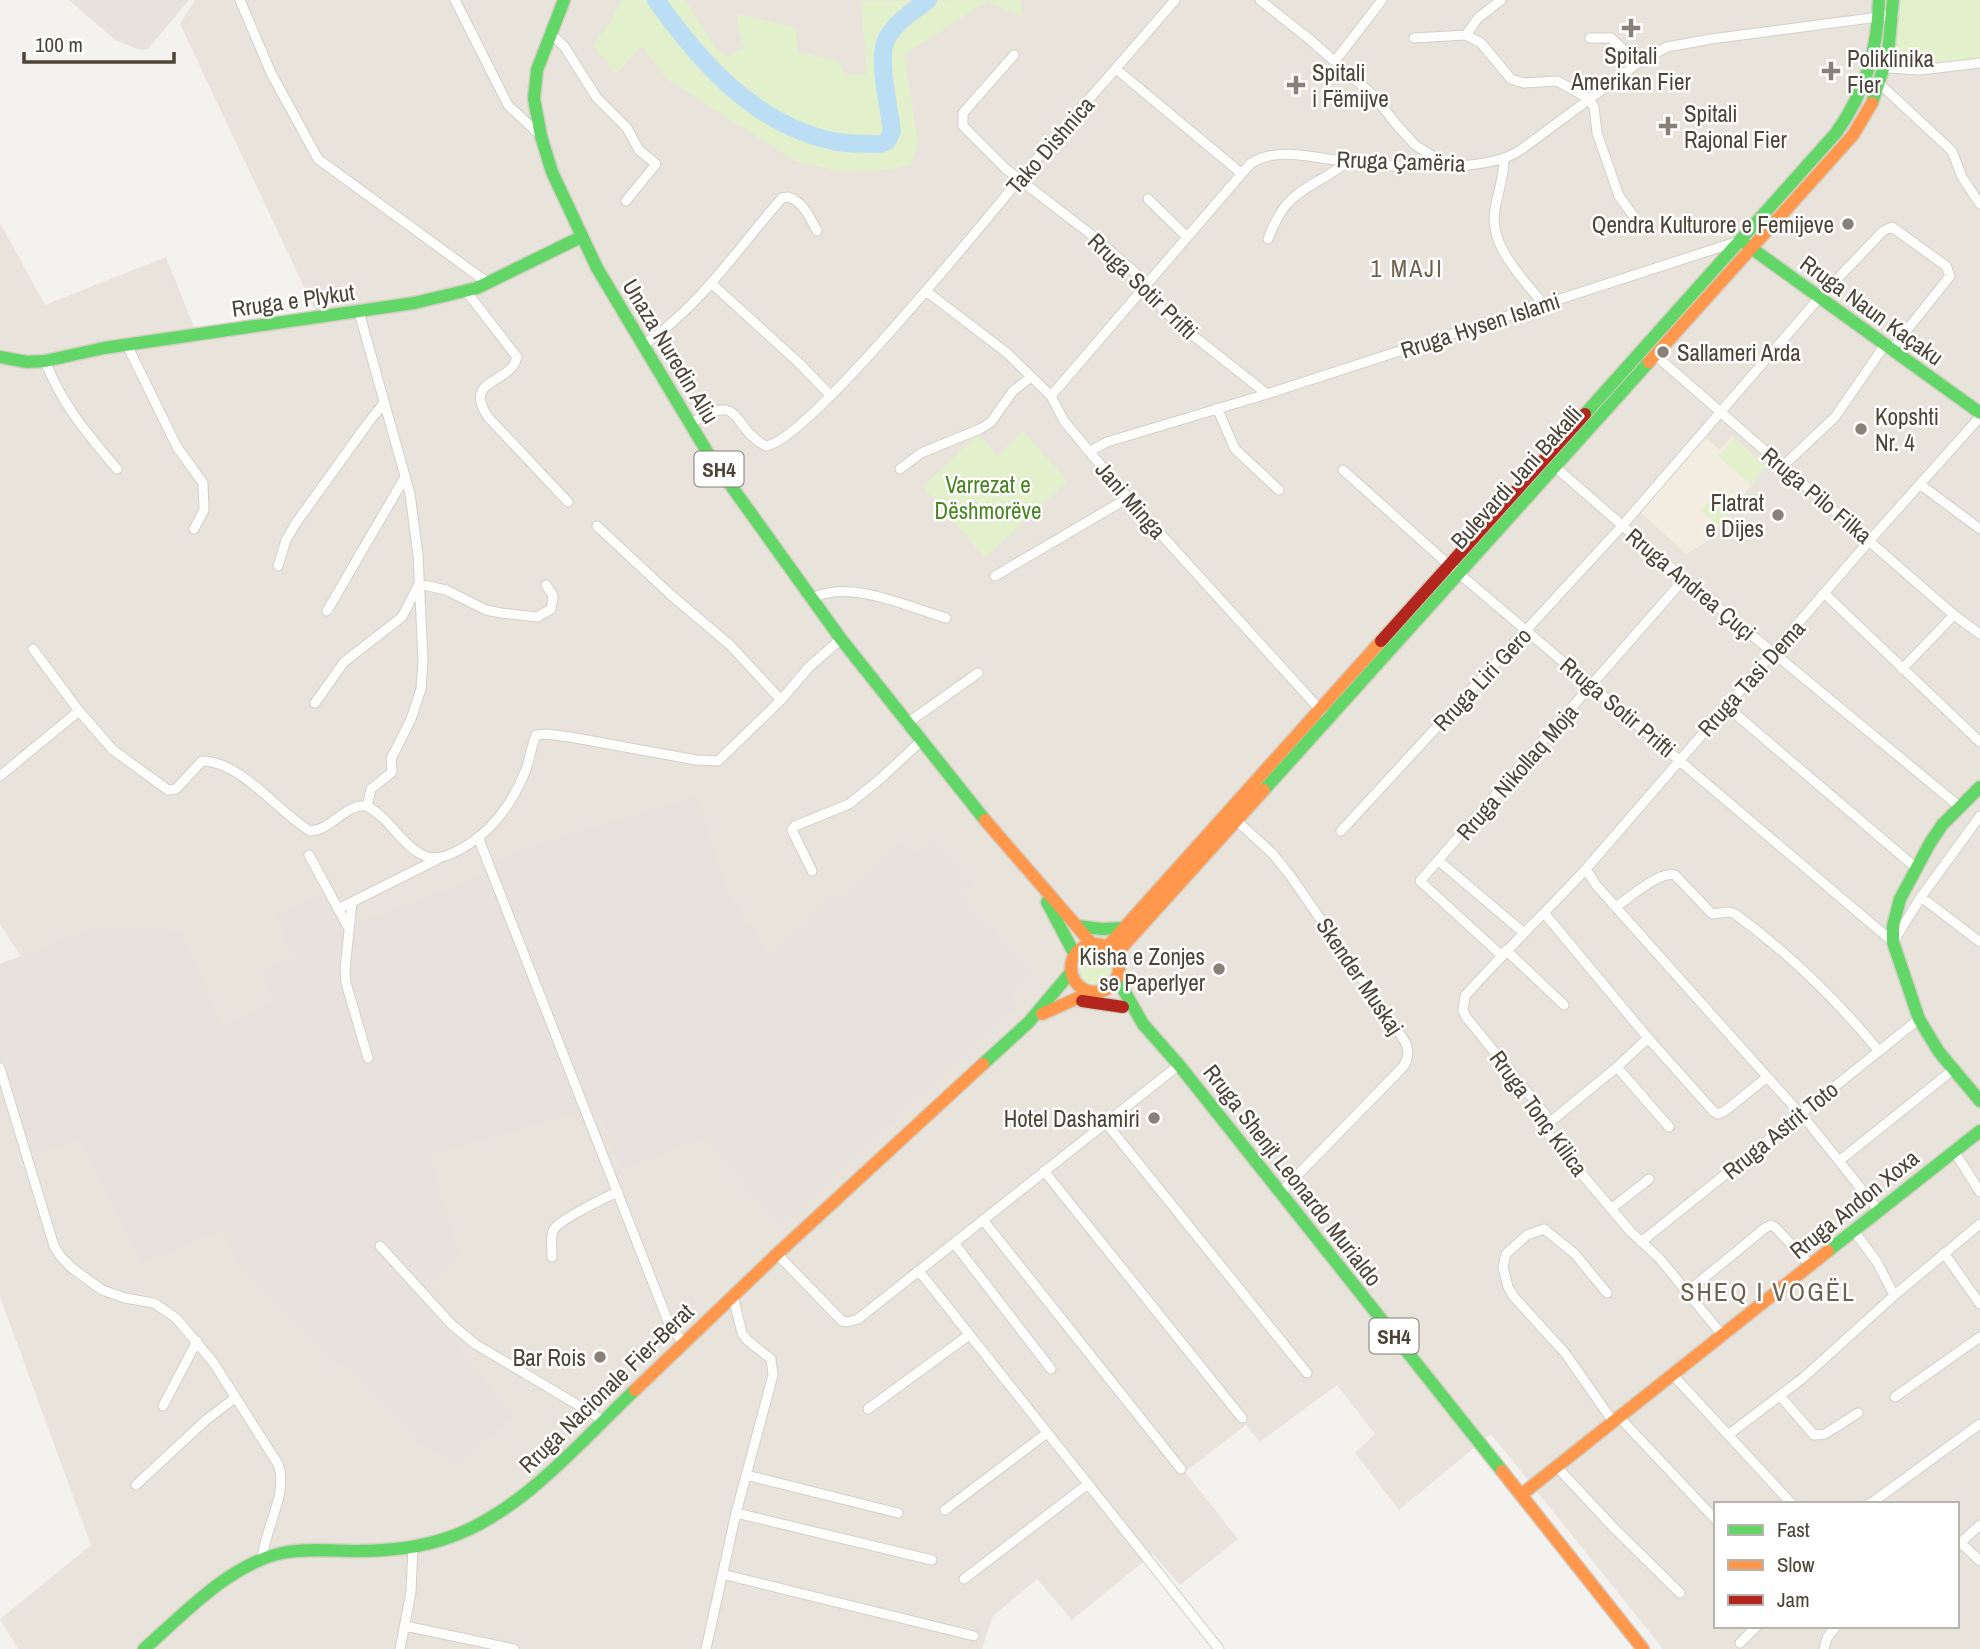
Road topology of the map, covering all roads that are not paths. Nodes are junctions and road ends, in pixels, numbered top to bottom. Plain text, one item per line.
1 (240, 0) edge
2 (455, 0) edge
3 (564, 0) edge
4 (1175, 0) edge
5 (1260, 0) edge
6 (1382, 0) edge
7 (1501, 0) edge
8 (1879, 0) edge
9 (1894, 0) edge
10 (1894, 15) junction
11 (1880, 16) junction
12 (550, 33) junction
13 (1466, 35) junction
14 (1590, 37) dead end
15 (1415, 38) dead end
16 (1014, 55) dead end
17 (1335, 61) junction
18 (1638, 63) junction
19 (1980, 63) edge
20 (1887, 68) junction
21 (1115, 69) junction
22 (1881, 85) junction
23 (1588, 98) junction
24 (541, 136) junction
25 (1504, 160) junction
26 (1346, 162) junction
27 (1446, 165) junction
28 (1241, 173) junction
29 (1019, 180) junction
30 (1148, 199) dead end
31 (626, 201) dead end
32 (1980, 204) edge
33 (1632, 214) dead end
34 (817, 231) dead end
35 (1186, 236) junction
36 (581, 237) junction
37 (1268, 239) dead end
38 (1746, 244) junction
39 (711, 283) junction
40 (488, 284) junction
41 (1144, 285) junction
42 (466, 291) junction
43 (926, 291) junction
44 (1819, 299) junction
45 (1544, 305) junction
46 (359, 312) junction
47 (127, 345) junction
48 (643, 345) junction
49 (1887, 348) junction
50 (1655, 355) junction
51 (3, 359) edge
52 (45, 361) junction
53 (1031, 377) junction
54 (1267, 394) junction
55 (830, 395) junction
56 (1051, 396) junction
57 (384, 403) junction
58 (1217, 408) junction
59 (1720, 413) junction
60 (1980, 415) edge
61 (690, 424) junction
62 (1090, 451) junction
63 (1554, 466) junction
64 (1783, 466) junction
65 (117, 469) dead end
66 (900, 470) dead end
67 (1343, 470) dead end
68 (405, 477) junction
69 (1921, 485) junction
70 (1279, 491) dead end
71 (1128, 498) junction
72 (568, 502) dead end
73 (597, 526) dead end
74 (1622, 526) junction
75 (194, 529) dead end
76 (1980, 529) edge
77 (1870, 540) junction
78 (278, 566) dead end
79 (1454, 569) junction
80 (995, 576) dead end
81 (1684, 579) junction
82 (419, 584) junction
83 (547, 585) dead end
84 (1825, 594) junction
85 (813, 598) junction
86 (327, 611) dead end
87 (1954, 615) junction
88 (946, 618) dead end
89 (1527, 631) junction
90 (1980, 634) edge
91 (841, 639) junction
92 (33, 649) dead end
93 (1774, 652) junction
94 (1902, 669) junction
95 (978, 673) dead end
96 (1592, 685) junction
97 (780, 700) junction
98 (316, 703) dead end
99 (1726, 706) junction
100 (79, 710) junction
101 (1325, 715) junction
102 (906, 724) junction
103 (1980, 741) edge
104 (920, 742) junction
105 (1679, 758) junction
106 (0, 776) edge
107 (1980, 787) edge
108 (367, 806) junction
109 (1960, 807) junction
110 (1980, 816) edge
111 (1237, 821) junction
112 (1341, 831) dead end
113 (478, 837) junction
114 (309, 855) dead end
115 (440, 858) junction
116 (1438, 861) junction
117 (1915, 867) junction
118 (1586, 869) junction
119 (812, 871) dead end
120 (1036, 882) junction
121 (1922, 897) junction
122 (352, 902) junction
123 (1617, 906) junction
124 (338, 909) junction
125 (1545, 914) junction
126 (1077, 926) junction
127 (1124, 928) junction
128 (350, 931) junction
129 (1524, 933) junction
130 (1893, 942) junction
131 (1980, 942) edge
132 (1092, 944) junction
133 (1111, 951) junction
134 (1504, 953) junction
135 (1075, 955) junction
136 (1071, 972) junction
137 (1117, 978) junction
138 (1096, 992) junction
139 (1067, 1001) junction
140 (1564, 1004) dead end
141 (1123, 1007) junction
142 (1919, 1019) junction
143 (1029, 1022) junction
144 (1143, 1024) junction
145 (1648, 1038) junction
146 (1878, 1051) junction
147 (368, 1058) dead end
148 (1179, 1065) junction
149 (1617, 1067) junction
150 (0, 1069) edge
151 (1954, 1069) junction
152 (1766, 1078) junction
153 (1980, 1101) edge
154 (1799, 1114) junction
155 (1106, 1123) junction
156 (1549, 1123) junction
157 (1669, 1127) dead end
158 (1980, 1131) edge
159 (1954, 1151) junction
160 (1839, 1161) junction
161 (1044, 1171) junction
162 (1649, 1179) dead end
163 (618, 1192) junction
164 (1980, 1192) edge
165 (1280, 1194) junction
166 (1611, 1209) junction
167 (1878, 1211) junction
168 (983, 1220) junction
169 (1980, 1224) edge
170 (1854, 1231) junction
171 (1641, 1242) junction
172 (954, 1243) junction
173 (380, 1246) dead end
174 (1944, 1253) junction
175 (777, 1254) junction
176 (552, 1257) dead end
177 (1811, 1266) junction
178 (919, 1271) junction
179 (1687, 1292) junction
180 (1607, 1293) dead end
181 (1894, 1295) junction
182 (733, 1296) junction
183 (1980, 1304) edge
184 (969, 1335) junction
185 (1723, 1336) junction
186 (1980, 1337) edge
187 (197, 1340) junction
188 (684, 1343) junction
189 (1051, 1369) dead end
190 (1307, 1373) dead end
191 (1673, 1376) junction
192 (1780, 1396) junction
193 (1895, 1397) dead end
194 (235, 1398) junction
195 (163, 1406) dead end
196 (868, 1409) dead end
197 (1858, 1413) dead end
198 (1242, 1418) dead end
199 (603, 1420) junction
200 (1617, 1420) junction
201 (1980, 1424) edge
202 (1047, 1433) junction
203 (1728, 1435) junction
204 (1557, 1467) junction
205 (1181, 1469) dead end
206 (746, 1475) junction
207 (1088, 1484) junction
208 (136, 1485) dead end
209 (1521, 1495) junction
210 (1790, 1502) edge
211 (1873, 1502) edge
212 (945, 1510) dead end
213 (736, 1513) junction
214 (898, 1513) dead end
215 (1714, 1518) edge
216 (1980, 1525) edge
217 (1959, 1545) edge
218 (413, 1546) junction
219 (262, 1559) junction
220 (932, 1560) dead end
221 (1980, 1561) edge
222 (722, 1574) junction
223 (964, 1579) dead end
224 (1680, 1593) dead end
225 (405, 1626) junction
226 (1755, 1628) edge
227 (1834, 1628) edge
228 (974, 1636) dead end
229 (1740, 1643) dead end
230 (144, 1649) edge
231 (400, 1649) edge
232 (514, 1649) edge
233 (706, 1649) edge
234 (1219, 1649) edge
235 (1643, 1649) edge
236 (1824, 1649) edge

1 - 40 street
2 - 24 street
3 - 12 main road, Unaza Nuredin Aliu / SH4
4 - 21 street, Tako Dishnica
5 - 17 street
6 - 17 street
7 - 13 street
8 - 11 main road, Bulevardi Jani Bakalli
9 - 10 main road, Bulevardi Jani Bakalli
10 - 11 street, Rruga Çamëria
10 - 20 main road, Bulevardi Jani Bakalli
11 - 18 street, Rruga Çamëria
11 - 38 main road, Bulevardi Jani Bakalli
12 - 24 main road, Unaza Nuredin Aliu / SH4
12 - 31 street
13 - 15 street
13 - 23 street
14 - 18 street
16 - 29 street, Rruga Sotir Prifti
17 - 27 street
18 - 23 street, Rruga Çamëria
19 - 20 street
20 - 22 main road, Bulevardi Jani Bakalli
21 - 28 street
21 - 29 street, Tako Dishnica
22 - 32 street
22 - 38 main road, Bulevardi Jani Bakalli
23 - 25 street, Rruga Çamëria
23 - 33 street
24 - 36 main road, Unaza Nuredin Aliu / SH4
25 - 27 street, Rruga Çamëria
25 - 45 street
26 - 27 street, Rruga Çamëria
26 - 28 street, Rruga Çamëria
26 - 37 street
28 - 35 street, Rruga Çamëria
29 - 41 street, Rruga Sotir Prifti
29 - 43 street, Tako Dishnica
30 - 35 street
34 - 39 street
35 - 41 street, Rruga Çamëria
36 - 40 main road, Rruga e Plykut
36 - 48 main road, Unaza Nuredin Aliu / SH4
38 - 44 main road, Rruga Naun Kaçaku
38 - 45 street, Rruga Hysen Islami
38 - 50 main road, Bulevardi Jani Bakalli
38 - 79 main road, Bulevardi Jani Bakalli
39 - 48 street
39 - 55 street
40 - 42 main road, Rruga e Plykut
41 - 54 street, Rruga Sotir Prifti
41 - 56 street, Rruga Çamëria
42 - 46 main road, Rruga e Plykut
42 - 72 street
43 - 53 street, Jani Minga
43 - 55 street, Tako Dishnica
44 - 49 main road, Rruga Naun Kaçaku
44 - 49 street
44 - 59 street
45 - 54 street, Rruga Hysen Islami
46 - 47 main road, Rruga e Plykut
46 - 57 street
47 - 52 main road, Rruga e Plykut
47 - 75 street
48 - 61 main road, Unaza Nuredin Aliu / SH4
49 - 60 main road, Rruga Naun Kaçaku
49 - 64 street
50 - 59 street, Rruga Pilo Filka
50 - 63 main road, Bulevardi Jani Bakalli
51 - 52 main road, Rruga e Plykut
52 - 65 street
53 - 56 street, Jani Minga
53 - 66 street
54 - 58 street, Rruga Hysen Islami
55 - 61 street, Tako Dishnica
56 - 62 street, Jani Minga
57 - 68 street
57 - 78 street
58 - 62 street, Rruga Hysen Islami
58 - 70 street
59 - 64 street, Rruga Pilo Filka
59 - 74 street, Rruga Liri Gero
60 - 69 street, Rruga Tasi Dema
61 - 85 main road, Unaza Nuredin Aliu / SH4
62 - 71 street, Jani Minga
63 - 74 street, Rruga Andrea Çuçi
63 - 79 main road, Bulevardi Jani Bakalli
64 - 77 street, Rruga Pilo Filka
67 - 79 street, Rruga Sotir Prifti
68 - 82 street
68 - 86 street
69 - 76 street
69 - 77 street, Rruga Tasi Dema
71 - 80 street
71 - 101 street, Jani Minga
73 - 97 street
74 - 81 street, Rruga Andrea Çuçi
74 - 89 street, Rruga Liri Gero
77 - 84 street, Rruga Tasi Dema
77 - 87 street, Rruga Pilo Filka
79 - 89 street, Rruga Sotir Prifti
79 - 101 main road, Bulevardi Jani Bakalli
81 - 93 street, Rruga Andrea Çuçi
81 - 96 street, Rruga Nikollaq Moja
82 - 83 street
82 - 98 street
82 - 108 street
84 - 93 street, Rruga Tasi Dema
84 - 94 street
85 - 88 street
85 - 91 main road, Unaza Nuredin Aliu / SH4
87 - 90 street, Rruga Pilo Filka
87 - 94 street
89 - 96 street, Rruga Sotir Prifti
89 - 112 street, Rruga Liri Gero
91 - 97 street
91 - 102 main road, Unaza Nuredin Aliu / SH4
92 - 100 street
93 - 99 street, Rruga Tasi Dema
93 - 109 street, Rruga Andrea Çuçi
94 - 103 street
95 - 102 street
96 - 105 street, Rruga Sotir Prifti
96 - 116 street, Rruga Nikollaq Moja
97 - 113 street
99 - 105 street, Rruga Tasi Dema
99 - 117 street
100 - 106 street
100 - 108 street
101 - 111 main road, Bulevardi Jani Bakalli
101 - 127 main road, Bulevardi Jani Bakalli
102 - 104 main road, Unaza Nuredin Aliu / SH4
104 - 119 street
104 - 120 main road, Unaza Nuredin Aliu / SH4
105 - 118 street, Rruga Tasi Dema
105 - 130 street, Rruga Sotir Prifti
107 - 109 main road
108 - 115 street
109 - 117 main road
110 - 121 street
111 - 133 main road, Bulevardi Jani Bakalli
111 - 165 street, Skender Muskaj
113 - 115 street
113 - 163 street
114 - 124 street
115 - 122 street
116 - 129 street
116 - 134 street, Rruga Nikollaq Moja
117 - 130 main road
118 - 123 street
118 - 125 street, Rruga Tasi Dema
120 - 126 main road, Unaza Nuredin Aliu / SH4
120 - 135 main road, Unaza Nuredin Aliu / SH4
121 - 130 street
121 - 131 street
122 - 124 street
122 - 128 street
123 - 146 street
123 - 152 street
124 - 128 street
125 - 129 street, Rruga Tasi Dema
125 - 145 street
126 - 127 main road
126 - 132 main road, Unaza Nuredin Aliu / SH4
127 - 133 main road, Bulevardi Jani Bakalli
128 - 147 street
129 - 134 street, Rruga Tasi Dema
130 - 142 main road
132 - 133 main road
132 - 135 main road
133 - 137 main road, SH4
134 - 140 street
134 - 156 street, Rruga Tonç Kilica
135 - 136 main road
136 - 138 main road, SH4
136 - 143 main road, Rruga Nacionale Fier-Berat
137 - 138 main road
137 - 144 main road, Rruga Shenjt Leonardo Murialdo / SH4
138 - 139 main road, Rruga Nacionale Fier-Berat
138 - 141 main road, Rruga Shenjt Leonardo Murialdo / SH4
139 - 141 main road
139 - 143 main road, Rruga Nacionale Fier-Berat
141 - 144 main road, Rruga Shenjt Leonardo Murialdo / SH4
142 - 146 street, Rruga Astrit Toto
142 - 151 main road
143 - 175 main road, Rruga Nacionale Fier-Berat
144 - 148 main road, Rruga Shenjt Leonardo Murialdo / SH4
145 - 149 street
145 - 152 street
146 - 154 street, Rruga Astrit Toto
148 - 155 street
148 - 165 main road, Rruga Shenjt Leonardo Murialdo / SH4
149 - 156 street
149 - 157 street
150 - 187 street
151 - 153 main road
151 - 160 street
152 - 154 street
154 - 160 street
154 - 171 street, Rruga Astrit Toto
155 - 161 street
155 - 190 street
156 - 166 street, Rruga Tonç Kilica
158 - 159 main road, Rruga Andon Xoxa
159 - 164 street
159 - 167 main road, Rruga Andon Xoxa
160 - 167 street
161 - 168 street
161 - 198 street
162 - 166 street
163 - 176 street
163 - 188 street
165 - 209 main road, Rruga Shenjt Leonardo Murialdo / SH4
166 - 171 street, Rruga Tonç Kilica
167 - 170 main road, Rruga Andon Xoxa
168 - 172 street
168 - 205 street
169 - 174 street
170 - 177 main road, Rruga Andon Xoxa
170 - 181 street
171 - 179 street, Rruga Tonç Kilica
172 - 178 street
172 - 189 street
173 - 199 street
174 - 181 street
174 - 183 street
175 - 178 street
175 - 182 main road, Rruga Nacionale Fier-Berat
177 - 179 street
177 - 185 main road, Rruga Andon Xoxa
178 - 184 street
179 - 185 street, Rruga Tonç Kilica
180 - 200 street
181 - 192 street
182 - 188 main road, Rruga Nacionale Fier-Berat
182 - 206 street
184 - 196 street
184 - 202 street
185 - 191 main road, Rruga Andon Xoxa
186 - 193 street
187 - 194 street
187 - 195 street
188 - 199 main road, Rruga Nacionale Fier-Berat
191 - 200 main road, Rruga Andon Xoxa
191 - 203 street
192 - 197 street
192 - 203 street
194 - 208 street
194 - 219 street
199 - 218 main road, Rruga Nacionale Fier-Berat
200 - 204 main road, Rruga Andon Xoxa
200 - 215 street
201 - 211 street
202 - 207 street
202 - 212 street
203 - 210 street
204 - 209 main road, Rruga Andon Xoxa
204 - 224 street
206 - 213 street
206 - 214 street
207 - 223 street
207 - 234 street
209 - 235 main road, Rruga Shenjt Leonardo Murialdo / SH4
213 - 220 street
213 - 222 street
216 - 217 street
217 - 221 street
218 - 219 main road, Rruga Nacionale Fier-Berat
218 - 225 street
219 - 230 main road, Rruga Nacionale Fier-Berat
222 - 228 street
222 - 233 street
225 - 231 street
225 - 232 street
226 - 229 street
227 - 236 street

